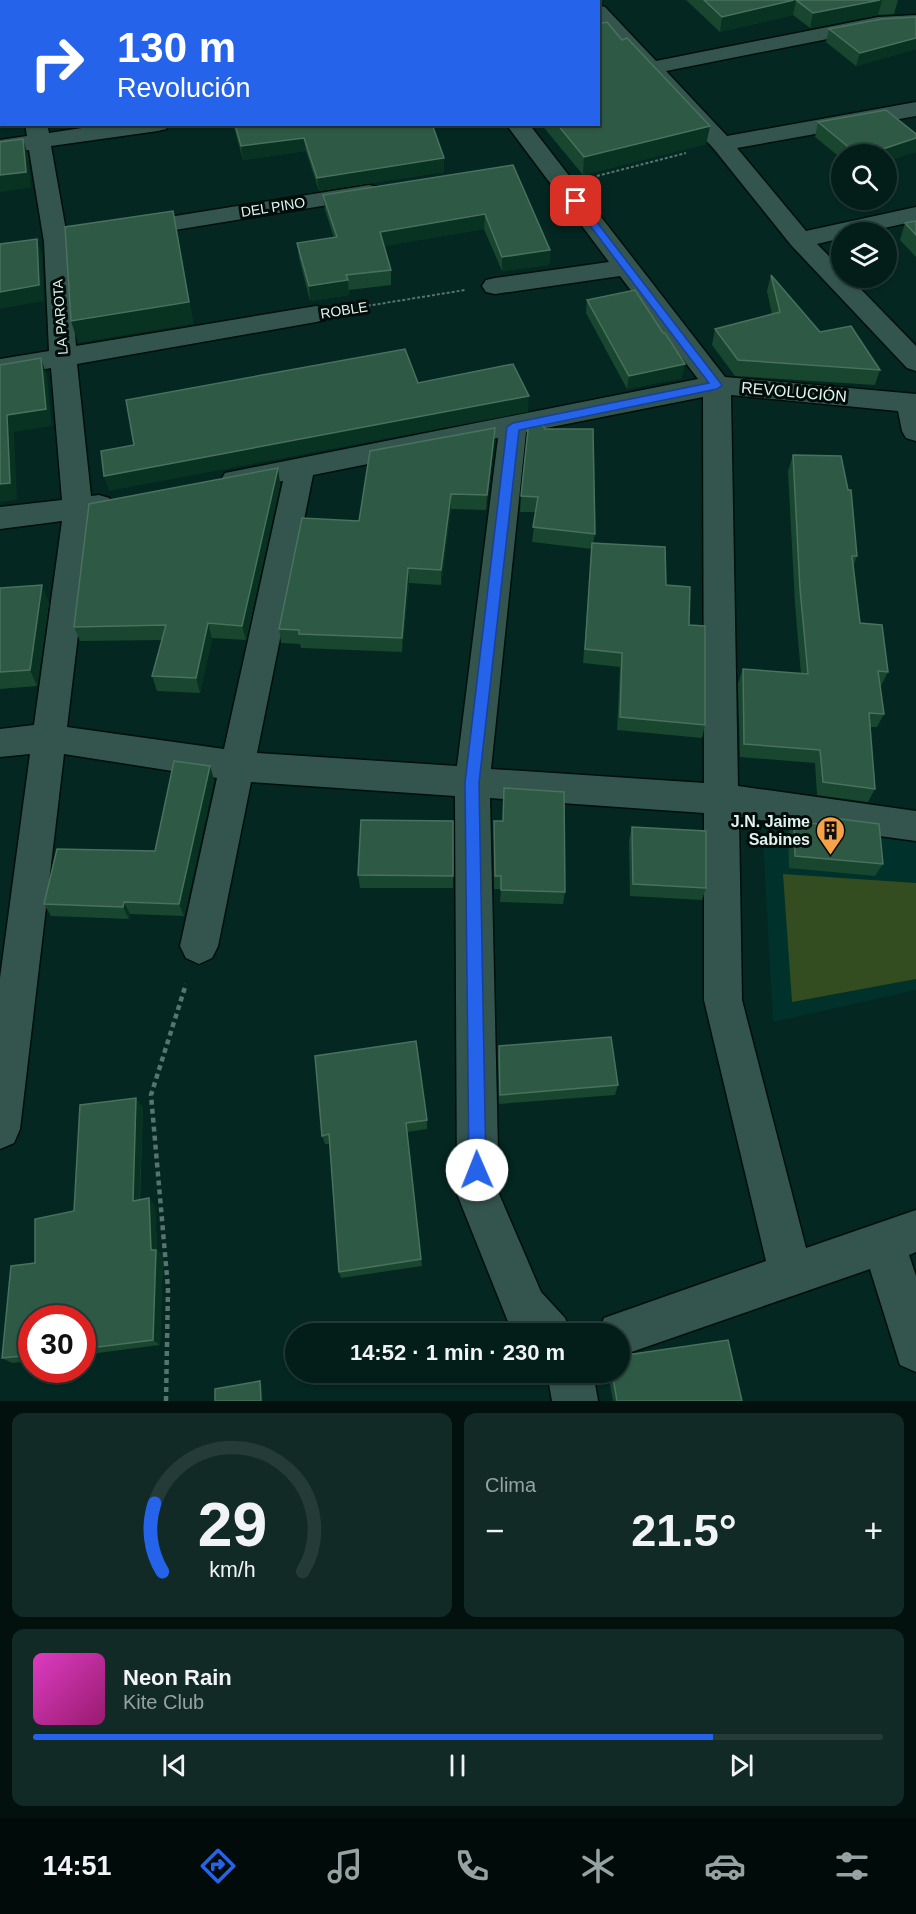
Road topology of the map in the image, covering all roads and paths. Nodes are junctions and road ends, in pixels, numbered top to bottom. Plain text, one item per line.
1 (600, 13) edge
2 (916, 21) edge
3 (651, 68) junction
4 (916, 109) edge
5 (131, 126) edge
6 (518, 126) edge
7 (38, 133) edge
8 (722, 144) junction
9 (0, 147) edge
10 (564, 185) junction
11 (394, 188) edge
12 (916, 214) edge
13 (114, 232) edge
14 (800, 240) junction
15 (626, 267) junction
16 (495, 286) joint
17 (316, 314) joint
18 (63, 357) junction
19 (916, 362) edge
20 (0, 368) edge
21 (717, 385) junction
22 (913, 403) edge
23 (513, 427) junction
24 (916, 431) edge
25 (300, 468) junction
26 (207, 486) edge
27 (125, 501) edge
28 (78, 510) junction
29 (0, 518) edge
30 (49, 738) junction
31 (0, 743) edge
32 (237, 766) junction
33 (472, 783) junction
34 (720, 799) junction
35 (916, 826) edge
36 (199, 946) joint
37 (0, 1129) edge
38 (900, 1237) edge
39 (791, 1275) junction
40 (539, 1323) edge
41 (630, 1331) edge
42 (916, 1349) edge
43 (572, 1383) edge
44 (166, 1401) edge
45 (575, 1401) edge

1 - 3 street
2 - 3 street
3 - 8 street
4 - 8 street
5 - 7 street
6 - 10 street
7 - 9 street
7 - 18 street, LA PAROTA
8 - 10 path
8 - 14 street
10 - 15 street
11 - 13 street, DEL PINO
12 - 14 street
14 - 19 street
15 - 16 street
15 - 21 street
16 - 17 path, ROBLE
17 - 18 street, ROBLE
18 - 20 street, ROBLE
18 - 28 street, LA PAROTA
21 - 22 street, REVOLUCIÓN
21 - 23 street, REVOLUCIÓN
21 - 34 street
22 - 24 street
23 - 25 street, REVOLUCIÓN
23 - 33 street
25 - 26 street, REVOLUCIÓN
25 - 32 street
27 - 28 street
28 - 29 street
28 - 30 street, LA PAROTA
30 - 31 street
30 - 32 street
30 - 37 street, LA PAROTA
32 - 33 street
32 - 36 street
33 - 34 street
33 - 40 street
34 - 35 street
34 - 39 street
36 - 44 path
38 - 39 street
38 - 42 street
39 - 41 street
43 - 45 street

